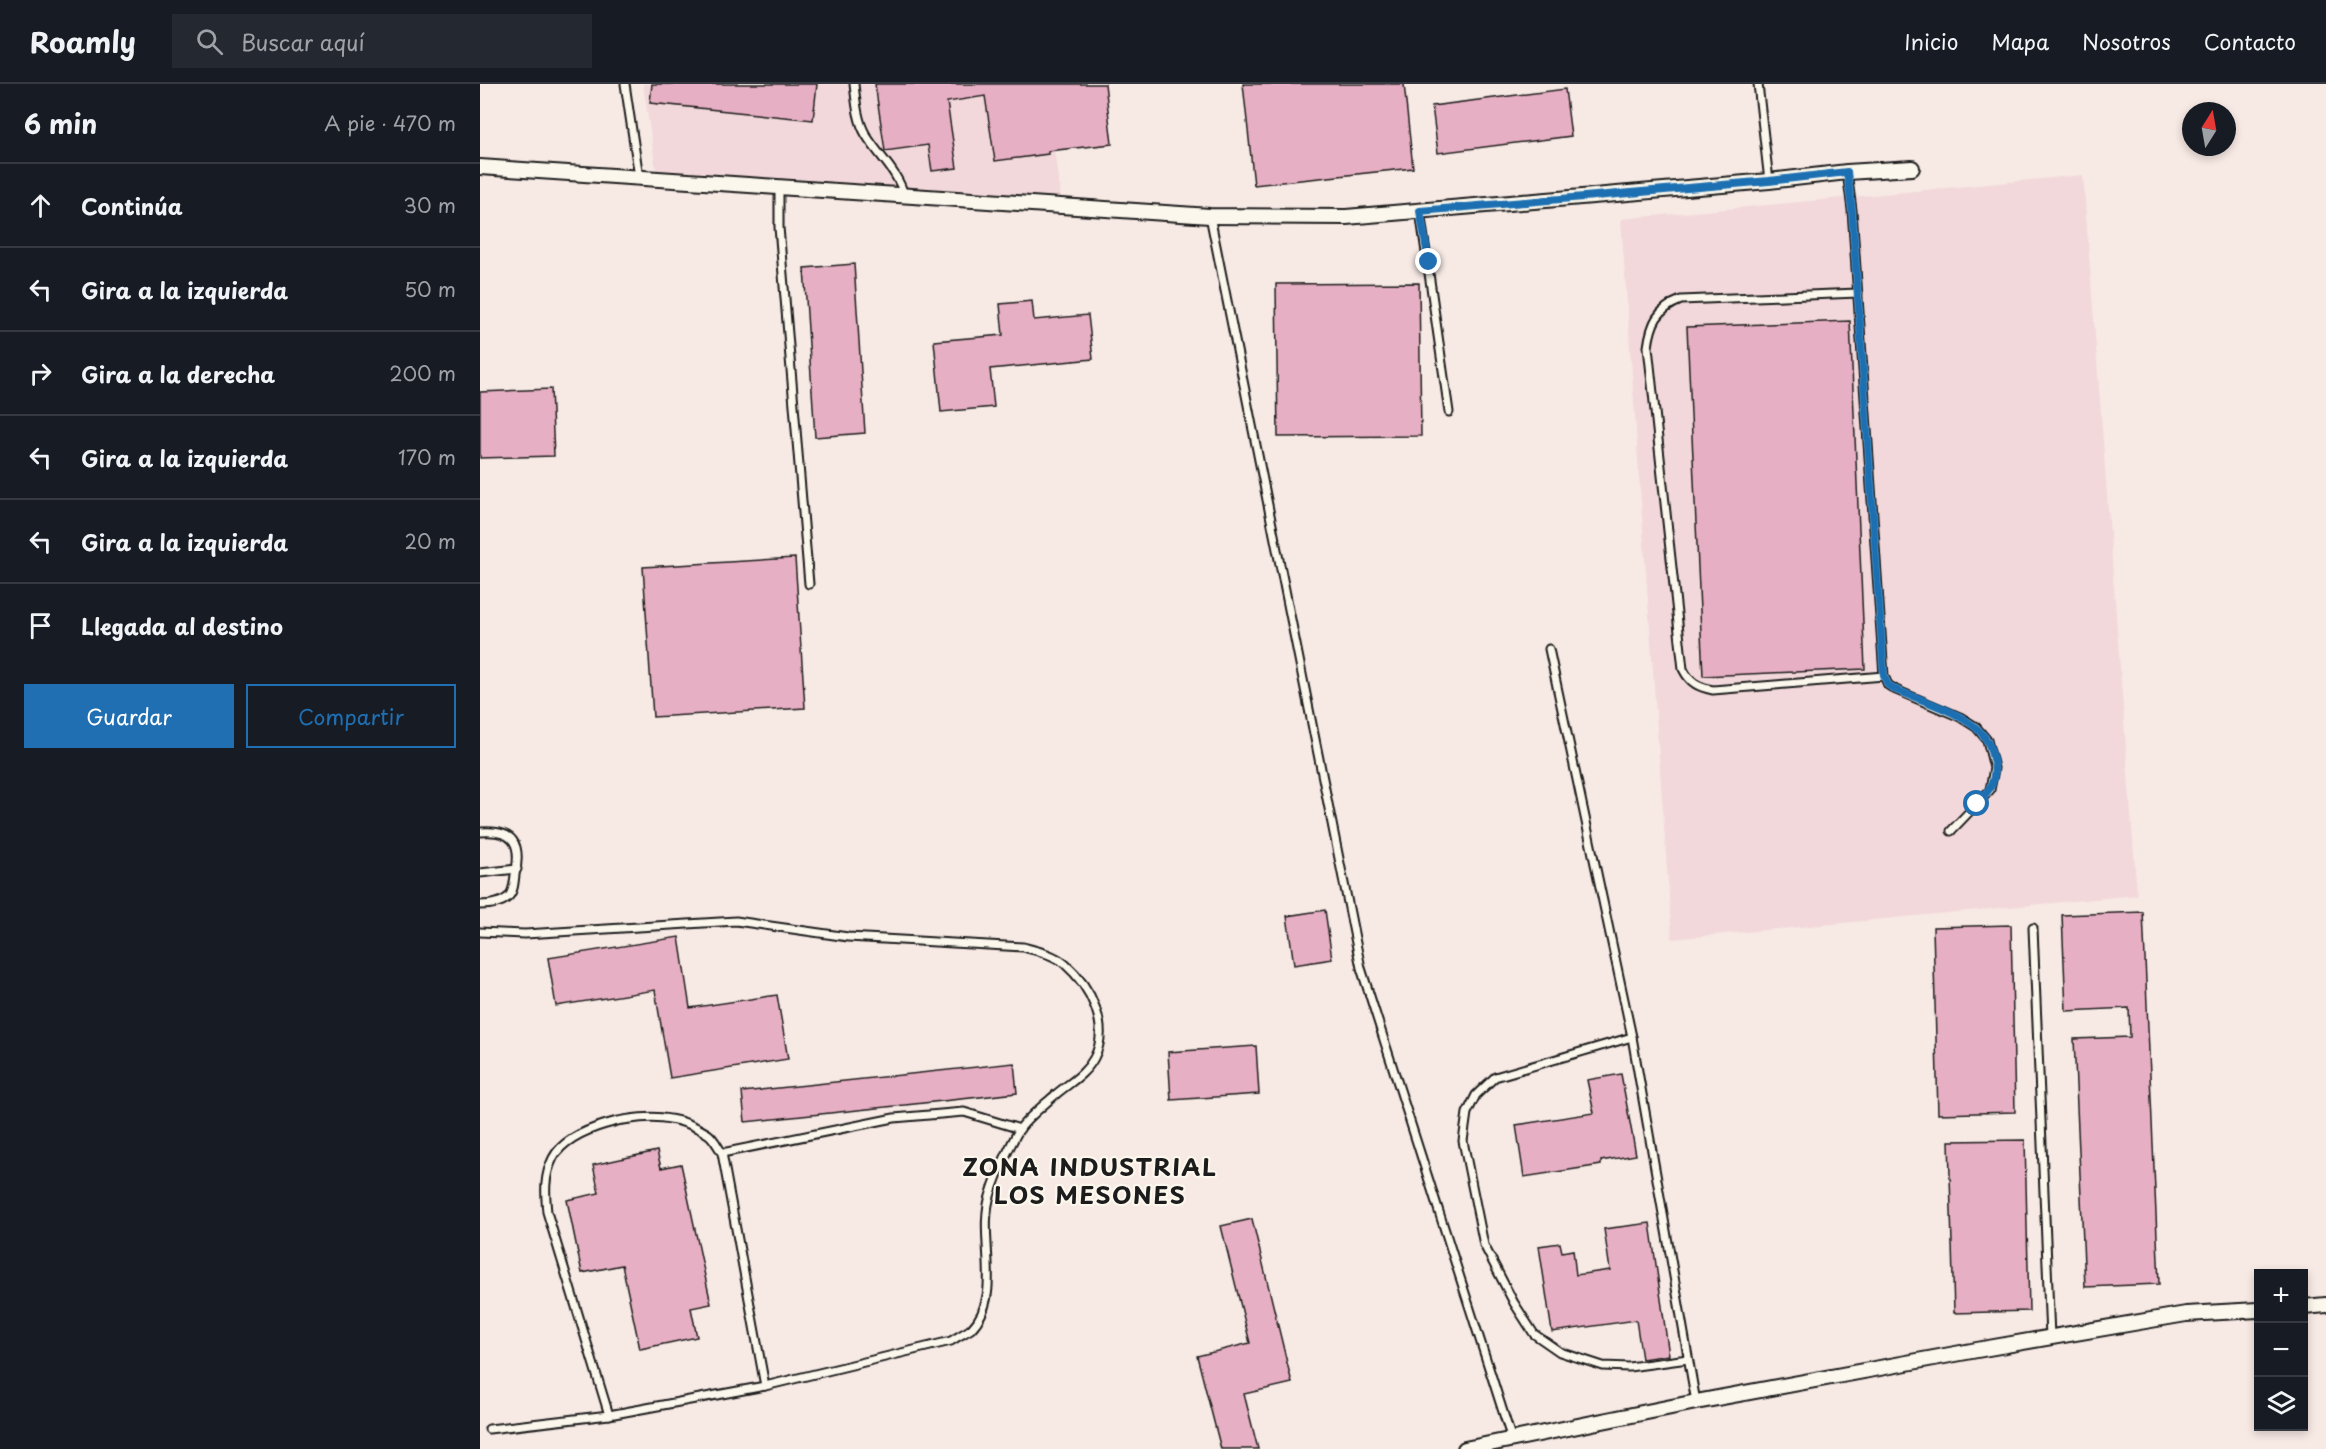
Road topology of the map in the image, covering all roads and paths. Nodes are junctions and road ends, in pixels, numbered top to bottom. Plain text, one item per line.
1 (624, 84) edge
2 (854, 84) edge
3 (1758, 84) edge
4 (480, 167) edge
5 (1912, 168) dead end
6 (1847, 172) junction
7 (639, 177) junction
8 (1769, 181) junction
9 (779, 187) junction
10 (904, 195) junction
11 (1420, 211) junction
12 (1210, 216) junction
13 (1858, 293) junction
14 (1449, 412) dead end
15 (809, 584) dead end
16 (1549, 649) dead end
17 (1884, 676) junction
18 (1951, 831) dead end
19 (480, 832) edge
20 (517, 869) junction
21 (480, 873) edge
22 (480, 904) edge
23 (2033, 928) dead end
24 (480, 932) edge
25 (1632, 1037) junction
26 (1020, 1129) junction
27 (722, 1153) junction
28 (2326, 1305) edge
29 (2308, 1307) edge
30 (2254, 1310) edge
31 (2050, 1337) junction
32 (1688, 1359) junction
33 (765, 1386) junction
34 (1696, 1402) junction
35 (609, 1415) junction
36 (489, 1429) dead end
37 (1512, 1440) junction
38 (1464, 1449) edge

1 - 7 lane
2 - 10 lane
3 - 8 lane
4 - 7 street
5 - 6 street
6 - 8 street
6 - 13 lane
7 - 9 street
8 - 11 street
9 - 10 street
9 - 15 lane
10 - 12 street
11 - 12 street
11 - 14 lane
12 - 37 lane
13 - 17 lane
13 - 17 lane
16 - 25 lane
17 - 18 lane
19 - 20 lane
20 - 21 lane
20 - 22 lane
23 - 31 lane
24 - 26 lane
25 - 32 lane
25 - 32 lane
26 - 27 lane
26 - 33 lane
27 - 33 lane
27 - 35 lane
28 - 29 street
30 - 31 street
31 - 34 street
32 - 34 lane
33 - 35 lane
34 - 37 street
35 - 36 lane
37 - 38 street

